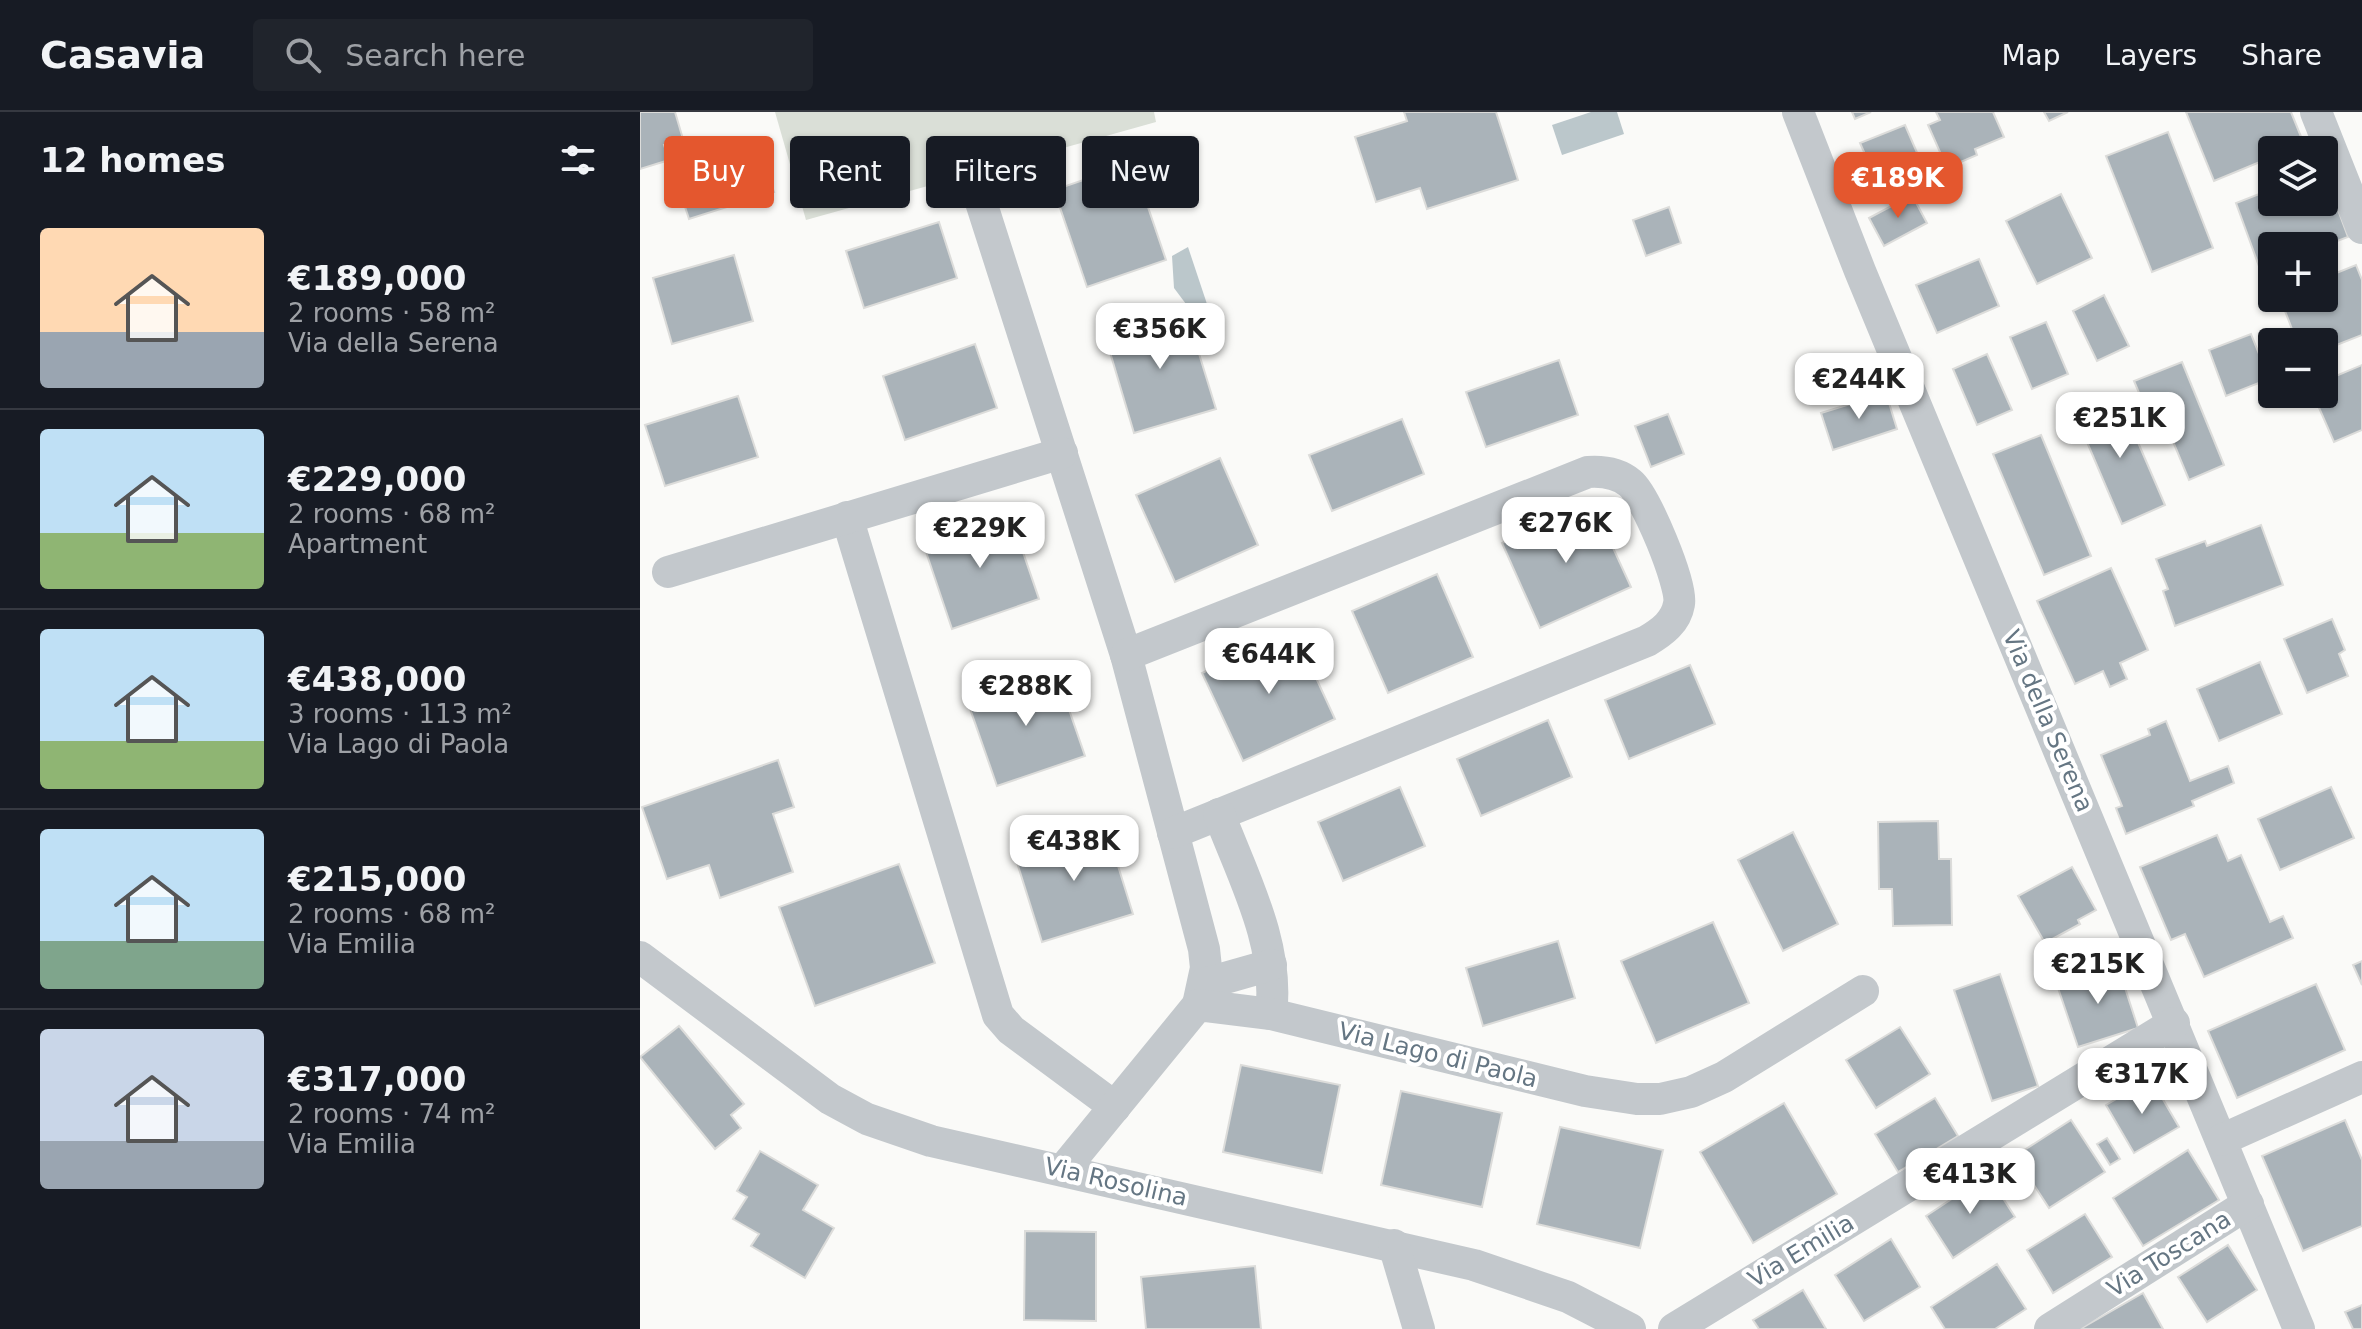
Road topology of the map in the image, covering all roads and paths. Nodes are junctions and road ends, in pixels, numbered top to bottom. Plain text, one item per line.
1 (1798, 112) edge
2 (2316, 112) edge
3 (983, 208) edge
4 (2362, 228) edge
5 (1062, 453) junction
6 (847, 517) junction
7 (668, 572) dead end
8 (1126, 655) junction
9 (1219, 814) junction
10 (1173, 833) junction
11 (640, 957) edge
12 (1271, 965) junction
13 (1863, 991) dead end
14 (1201, 995) junction
15 (1271, 1014) junction
16 (2174, 1023) junction
17 (2362, 1077) edge
18 (1115, 1107) junction
19 (2221, 1140) junction
20 (1063, 1170) junction
21 (2248, 1204) junction
22 (1394, 1245) junction
23 (1419, 1329) edge
24 (1630, 1329) edge
25 (1674, 1329) edge
26 (2050, 1329) edge
27 (2299, 1329) edge

1 - 16 street, Via della Serena
2 - 4 street
3 - 5 street
5 - 6 street
5 - 8 street
6 - 7 street
6 - 18 street
8 - 9 street
8 - 10 street
9 - 10 street
9 - 12 street
10 - 14 street
11 - 20 street, Via Rosolina
12 - 14 street
12 - 15 street
13 - 15 street, Via Lago di Paola
14 - 15 street, Via Lago di Paola
14 - 18 street
16 - 19 street, Via della Serena
16 - 25 street, Via Emilia
17 - 19 street
18 - 20 street
19 - 21 street, Via della Serena
20 - 22 street, Via Rosolina
21 - 26 street, Via Toscana
21 - 27 street, Via della Serena
22 - 23 street
22 - 24 street, Via Rosolina

